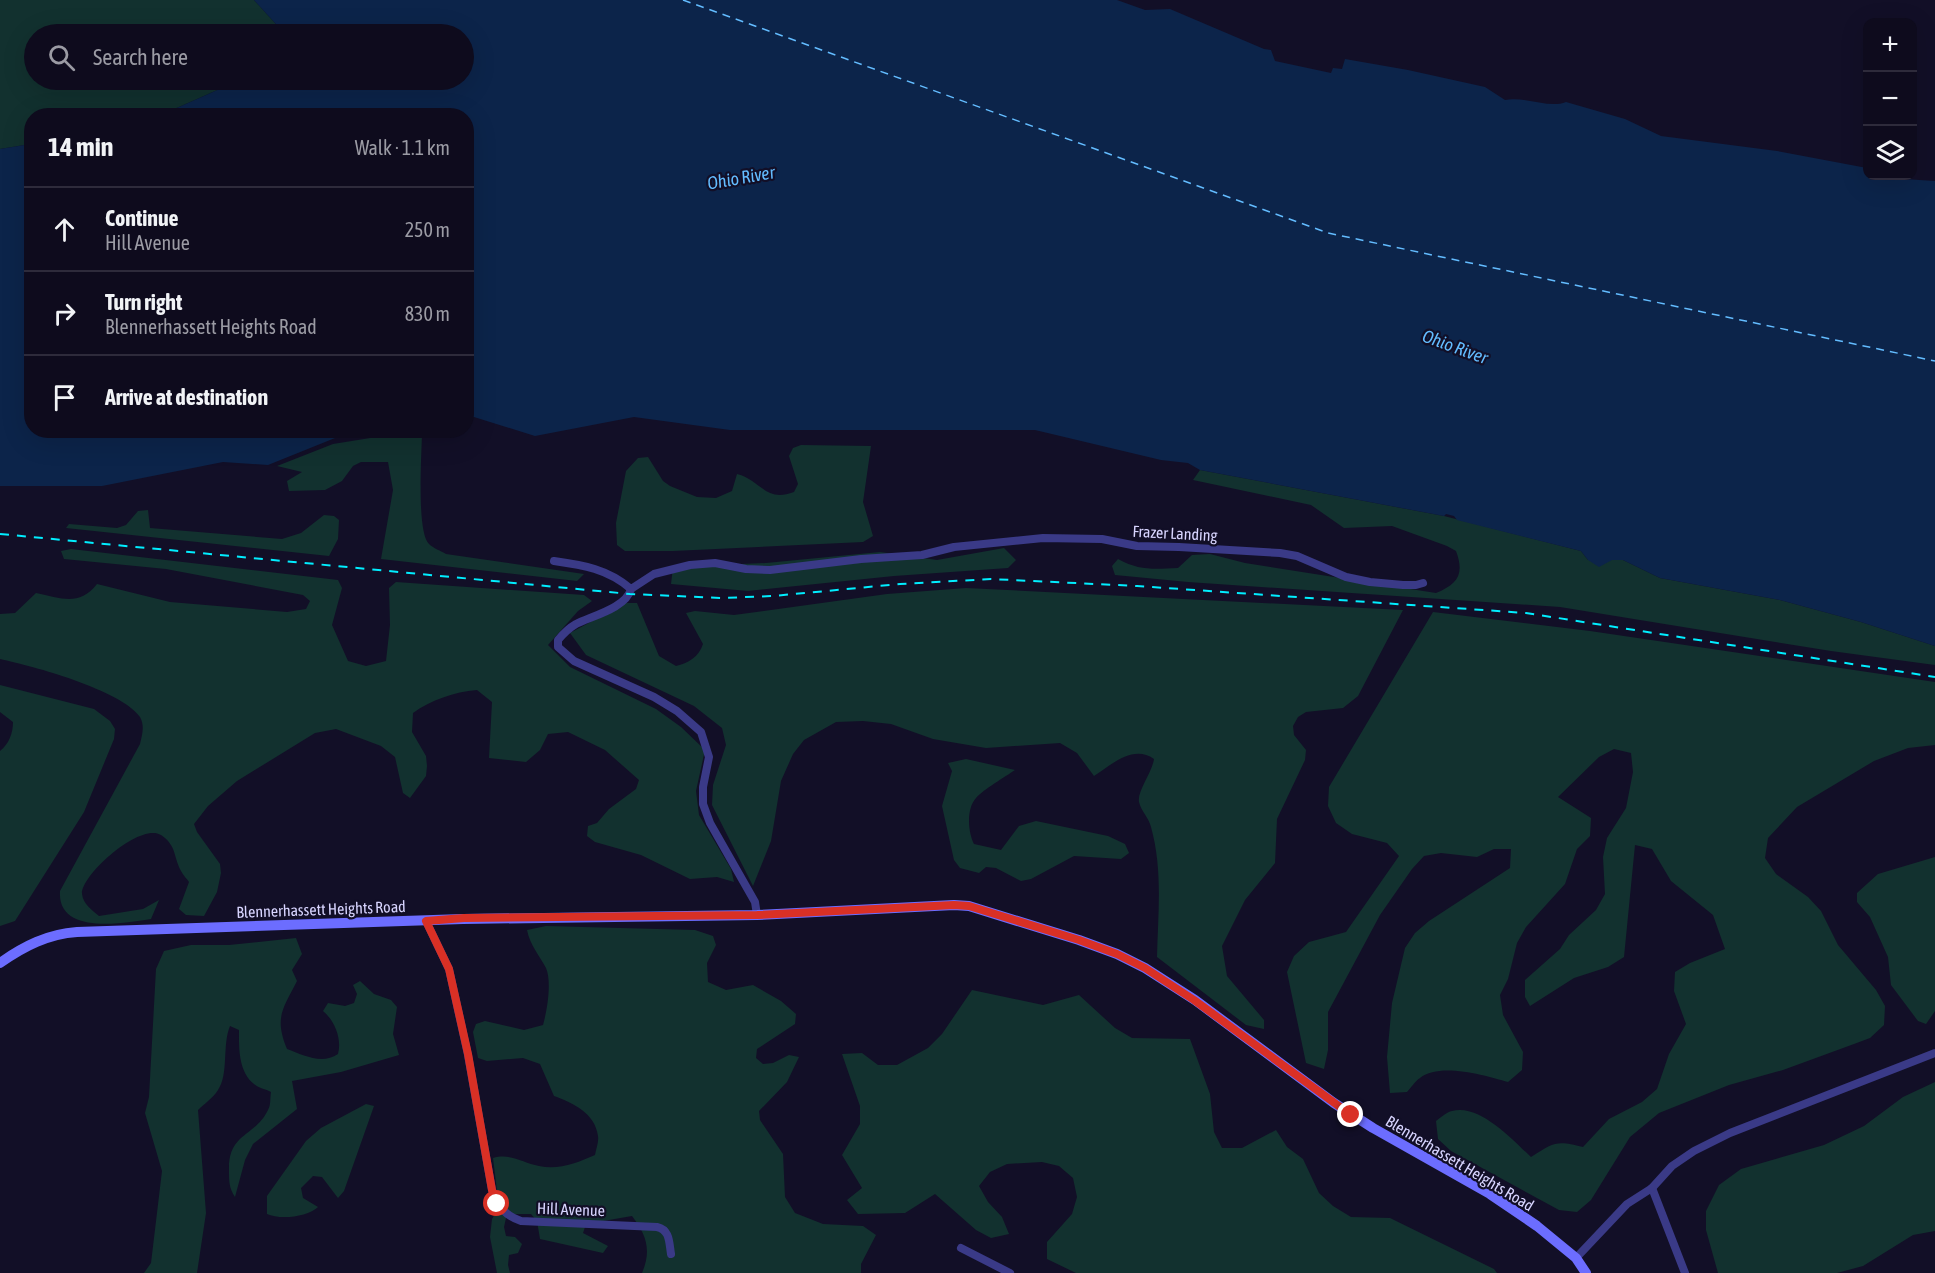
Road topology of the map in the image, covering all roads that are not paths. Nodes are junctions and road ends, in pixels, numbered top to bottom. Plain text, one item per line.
1 (554, 561) dead end
2 (1423, 582) dead end
3 (631, 589) junction
4 (757, 915) junction
5 (426, 921) junction
6 (0, 963) edge
7 (1935, 1053) edge
8 (1652, 1188) junction
9 (962, 1248) dead end
10 (671, 1254) dead end
11 (1576, 1258) junction
12 (1010, 1273) edge
13 (1586, 1273) edge
14 (1685, 1273) edge

1 - 3 street
2 - 3 street, Frazer Landing
3 - 4 street, Frazer Landing
4 - 5 street, Blennerhassett Heights Road
4 - 11 street, Blennerhassett Heights Road
5 - 6 street, Blennerhassett Heights Road
5 - 10 street, Hill Avenue
7 - 8 street
8 - 11 street
8 - 14 street
9 - 12 street
11 - 13 street, Blennerhassett Heights Road

